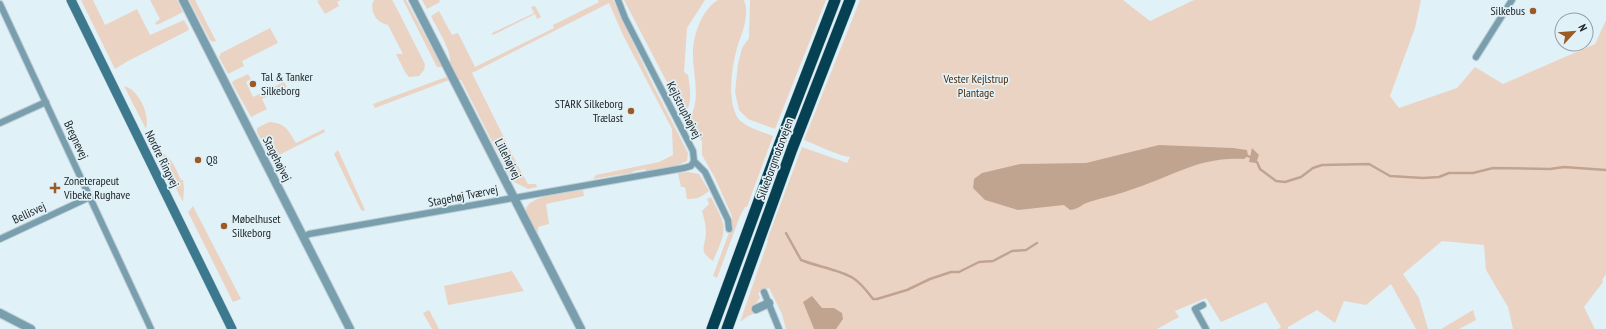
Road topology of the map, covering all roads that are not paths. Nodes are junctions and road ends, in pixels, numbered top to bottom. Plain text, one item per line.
1 (71, 0) edge
2 (183, 0) edge
3 (413, 0) edge
4 (618, 0) edge
5 (835, 0) edge
6 (850, 0) edge
7 (1512, 0) edge
8 (1, 8) edge
9 (1476, 57) dead end
10 (46, 102) junction
11 (0, 123) edge
12 (694, 161) junction
13 (90, 197) junction
14 (514, 198) junction
15 (729, 229) dead end
16 (304, 237) junction
17 (0, 239) edge
18 (764, 292) dead end
19 (769, 304) junction
20 (1203, 306) dead end
21 (756, 309) dead end
22 (0, 313) edge
23 (31, 329) edge
24 (152, 329) edge
25 (232, 329) edge
26 (350, 329) edge
27 (581, 329) edge
28 (712, 329) edge
29 (727, 329) edge
30 (779, 329) edge
31 (1206, 329) edge

1 - 25 main road, Nordre Ringvej
2 - 16 street, Stagehøjvej
3 - 14 street, Lillehøjvej
4 - 12 street, Kejlstruphøjvej
5 - 28 highway, Silkeborgmotorvejen
6 - 29 highway, Silkeborgmotorvejen
7 - 9 street
8 - 10 street, Bregnevej
10 - 11 street
10 - 13 street, Bregnevej
12 - 14 street, Stagehøj Tværvej
12 - 15 street, Kejlstruphøjvej
13 - 17 street, Bellisvej
13 - 24 street, Bregnevej
14 - 16 street, Stagehøj Tværvej
14 - 27 street, Lillehøjvej
16 - 26 street, Stagehøjvej
18 - 19 street
19 - 21 street
19 - 30 street
20 - 31 street
22 - 23 street

